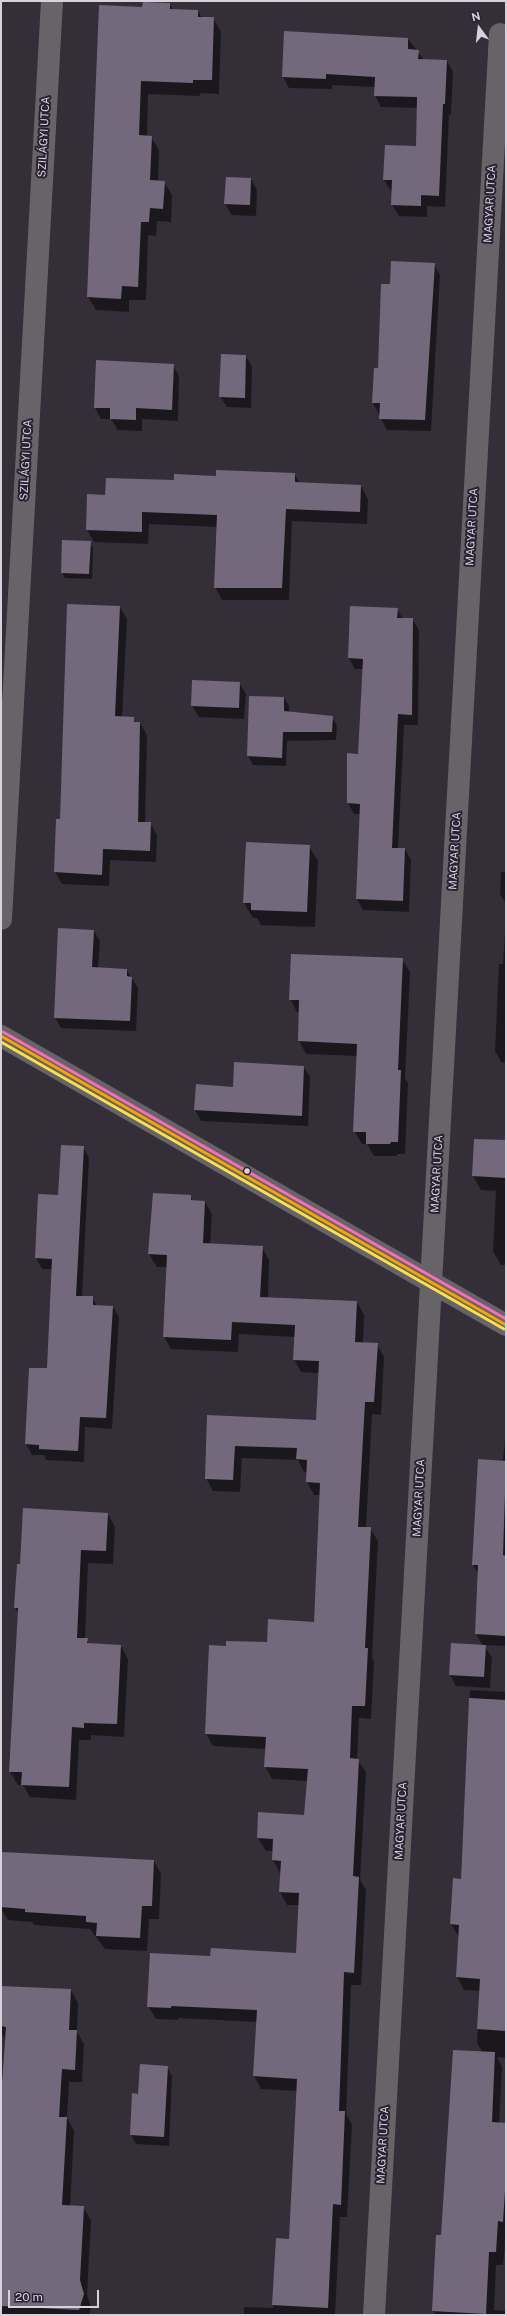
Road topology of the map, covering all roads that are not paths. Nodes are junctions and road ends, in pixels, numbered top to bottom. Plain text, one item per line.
1 (52, 1) edge
2 (500, 34) dead end
3 (1, 919) edge
4 (1, 1036) edge
5 (431, 1283) junction
6 (506, 1325) edge
7 (374, 2315) edge

1 - 3 street, SZILÁGYI UTCA
2 - 5 street, MAGYAR UTCA
4 - 5 street
5 - 6 street
5 - 7 street, MAGYAR UTCA

